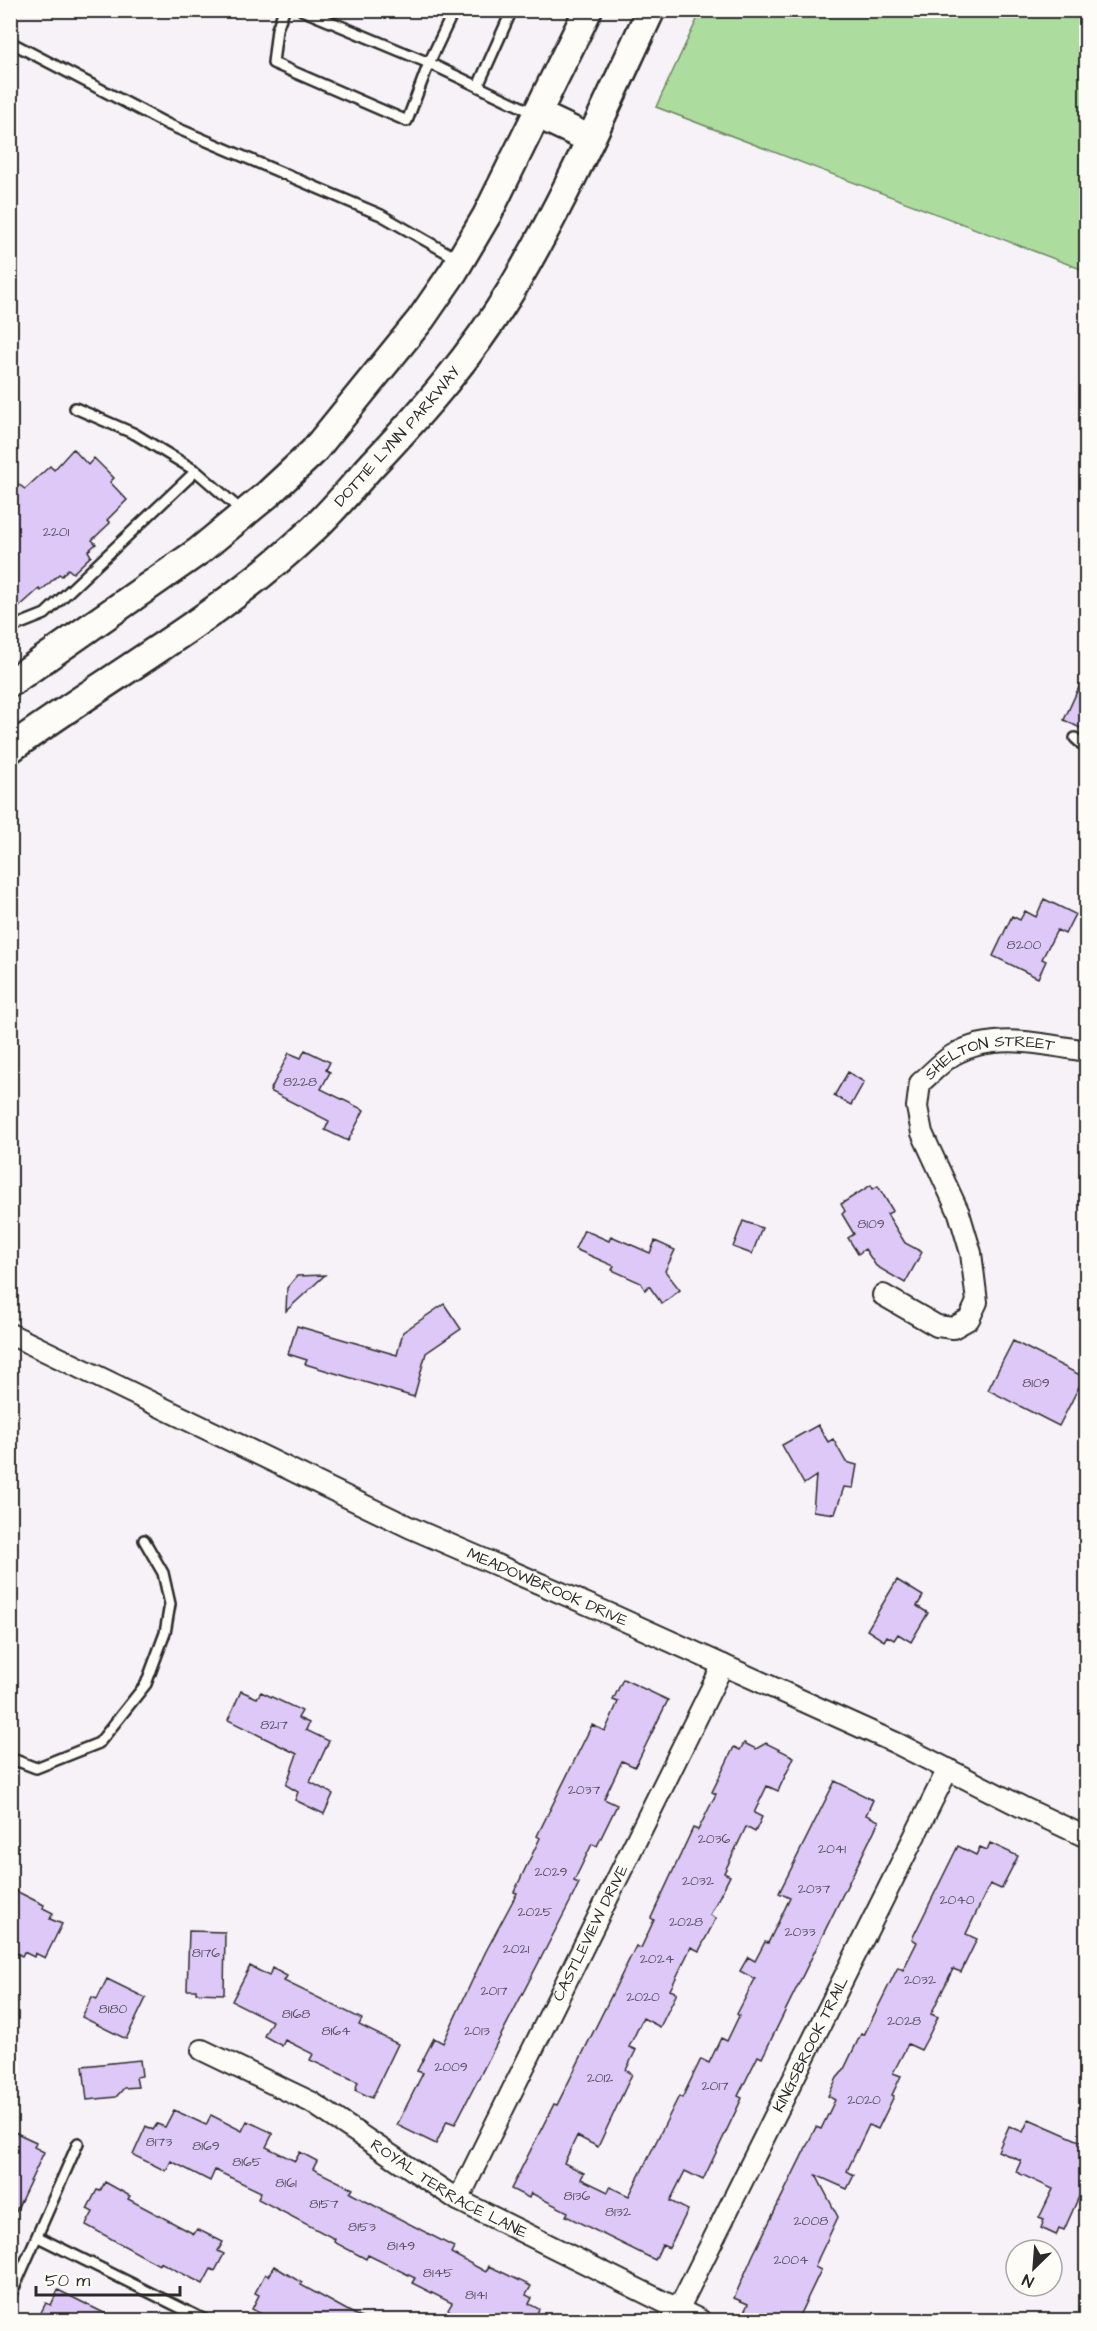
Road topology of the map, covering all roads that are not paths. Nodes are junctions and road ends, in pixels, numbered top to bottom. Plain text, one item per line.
1 (284, 10) edge
2 (302, 10) edge
3 (454, 10) edge
4 (512, 10) edge
5 (588, 10) edge
6 (651, 10) edge
7 (10, 42) edge
8 (429, 63) junction
9 (478, 86) junction
10 (537, 114) junction
11 (590, 139) junction
12 (460, 260) junction
13 (75, 408) dead end
14 (196, 471) junction
15 (244, 513) junction
16 (10, 628) edge
17 (10, 683) edge
18 (1075, 738) dead end
19 (1086, 747) edge
20 (10, 749) edge
21 (1086, 1051) edge
22 (883, 1295) dead end
23 (10, 1334) edge
24 (144, 1540) dead end
25 (723, 1665) junction
26 (10, 1758) edge
27 (948, 1769) junction
28 (1086, 1837) edge
29 (202, 2050) dead end
30 (78, 2143) dead end
31 (458, 2200) junction
32 (38, 2237) junction
33 (10, 2297) edge
34 (676, 2315) edge
35 (205, 2320) edge
36 (700, 2320) edge

1 - 8 lane
2 - 8 lane
3 - 8 lane
4 - 9 lane
5 - 10 main road
6 - 11 main road, DOTTIE LYNN PARKWAY
7 - 12 lane
8 - 9 lane
9 - 10 lane
10 - 11 main road
10 - 12 main road
11 - 20 main road, DOTTIE LYNN PARKWAY
12 - 15 main road
13 - 14 lane
14 - 15 lane
14 - 16 lane
15 - 17 main road
18 - 19 lane
21 - 22 street, SHELTON STREET
23 - 25 street, MEADOWBROOK DRIVE
24 - 26 lane
25 - 27 street, MEADOWBROOK DRIVE
25 - 31 street, CASTLEVIEW DRIVE
27 - 28 street, MEADOWBROOK DRIVE
27 - 34 street, KINGSBROOK TRAIL
29 - 31 street, ROYAL TERRACE LANE
30 - 32 lane
31 - 34 street, ROYAL TERRACE LANE
32 - 33 lane
32 - 35 lane
34 - 36 street, ROYAL TERRACE LANE

